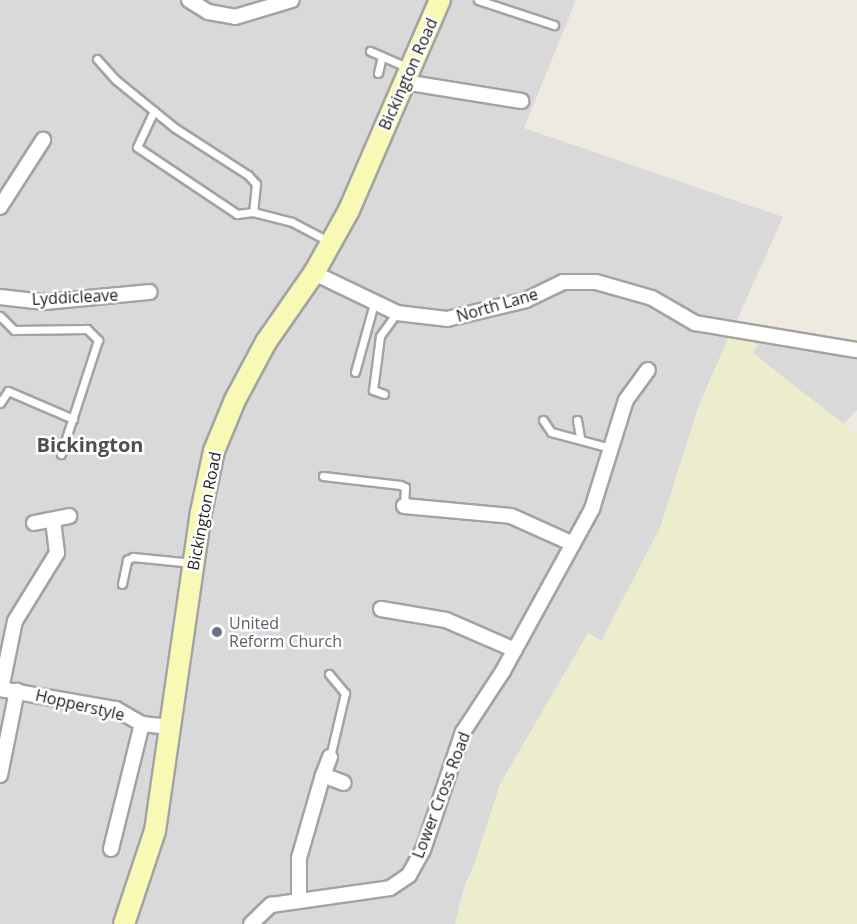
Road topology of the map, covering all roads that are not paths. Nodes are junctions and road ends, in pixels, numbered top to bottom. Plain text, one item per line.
1 (189, 0) edge
2 (292, 0) edge
3 (440, 0) edge
4 (478, 0) edge
5 (554, 25) dead end
6 (370, 51) dead end
7 (382, 56) junction
8 (97, 58) dead end
9 (378, 73) dead end
10 (407, 76) junction
11 (521, 101) dead end
12 (154, 111) junction
13 (43, 140) dead end
14 (0, 207) edge
15 (253, 212) junction
16 (331, 242) junction
17 (314, 273) junction
18 (150, 292) dead end
19 (0, 297) edge
20 (374, 303) junction
21 (397, 313) junction
22 (0, 316) edge
23 (857, 350) edge
24 (648, 369) dead end
25 (355, 372) dead end
26 (384, 394) dead end
27 (0, 404) edge
28 (73, 419) junction
29 (543, 420) dead end
30 (577, 420) dead end
31 (580, 437) junction
32 (610, 448) junction
33 (61, 454) dead end
34 (323, 476) dead end
35 (404, 506) joint
36 (69, 516) dead end
37 (53, 522) junction
38 (34, 523) dead end
39 (573, 544) junction
40 (193, 563) junction
41 (122, 584) dead end
42 (381, 609) dead end
43 (515, 650) junction
44 (330, 674) dead end
45 (1, 689) edge
46 (17, 691) junction
47 (142, 724) junction
48 (170, 727) junction
49 (330, 757) joint
50 (0, 775) edge
51 (323, 775) junction
52 (344, 783) dead end
53 (111, 849) dead end
54 (299, 898) junction
55 (124, 924) edge
56 (251, 924) edge

1 - 2 street
3 - 10 main road, Bickington Road
4 - 5 lane
6 - 7 lane
7 - 9 lane
7 - 10 lane
8 - 12 lane
10 - 11 street
10 - 16 main road, Bickington Road
12 - 15 lane
12 - 15 lane
13 - 14 street
15 - 16 lane
16 - 17 main road, Bickington Road
17 - 20 street, North Lane
17 - 40 main road, Bickington Road
18 - 19 street, Lyddicleave
20 - 21 street, North Lane
20 - 25 lane
21 - 23 street, North Lane
21 - 26 lane
22 - 28 lane
24 - 32 street, Lower Cross Road
27 - 28 lane
28 - 33 lane
29 - 31 lane
30 - 31 lane
31 - 32 lane
32 - 39 street, Lower Cross Road
34 - 35 lane
35 - 39 street
36 - 37 street
37 - 38 street
37 - 45 street
39 - 43 street, Lower Cross Road
40 - 41 lane
40 - 48 main road, Bickington Road
42 - 43 street
43 - 54 street, Lower Cross Road
44 - 49 lane
45 - 46 street, Hopperstyle
46 - 47 street, Hopperstyle
46 - 50 street, Hopperstyle
47 - 48 street, Hopperstyle
47 - 53 street, Hopperstyle
48 - 55 main road, Bickington Road
49 - 51 street
51 - 52 street
51 - 54 street
54 - 56 street, Lower Cross Road

